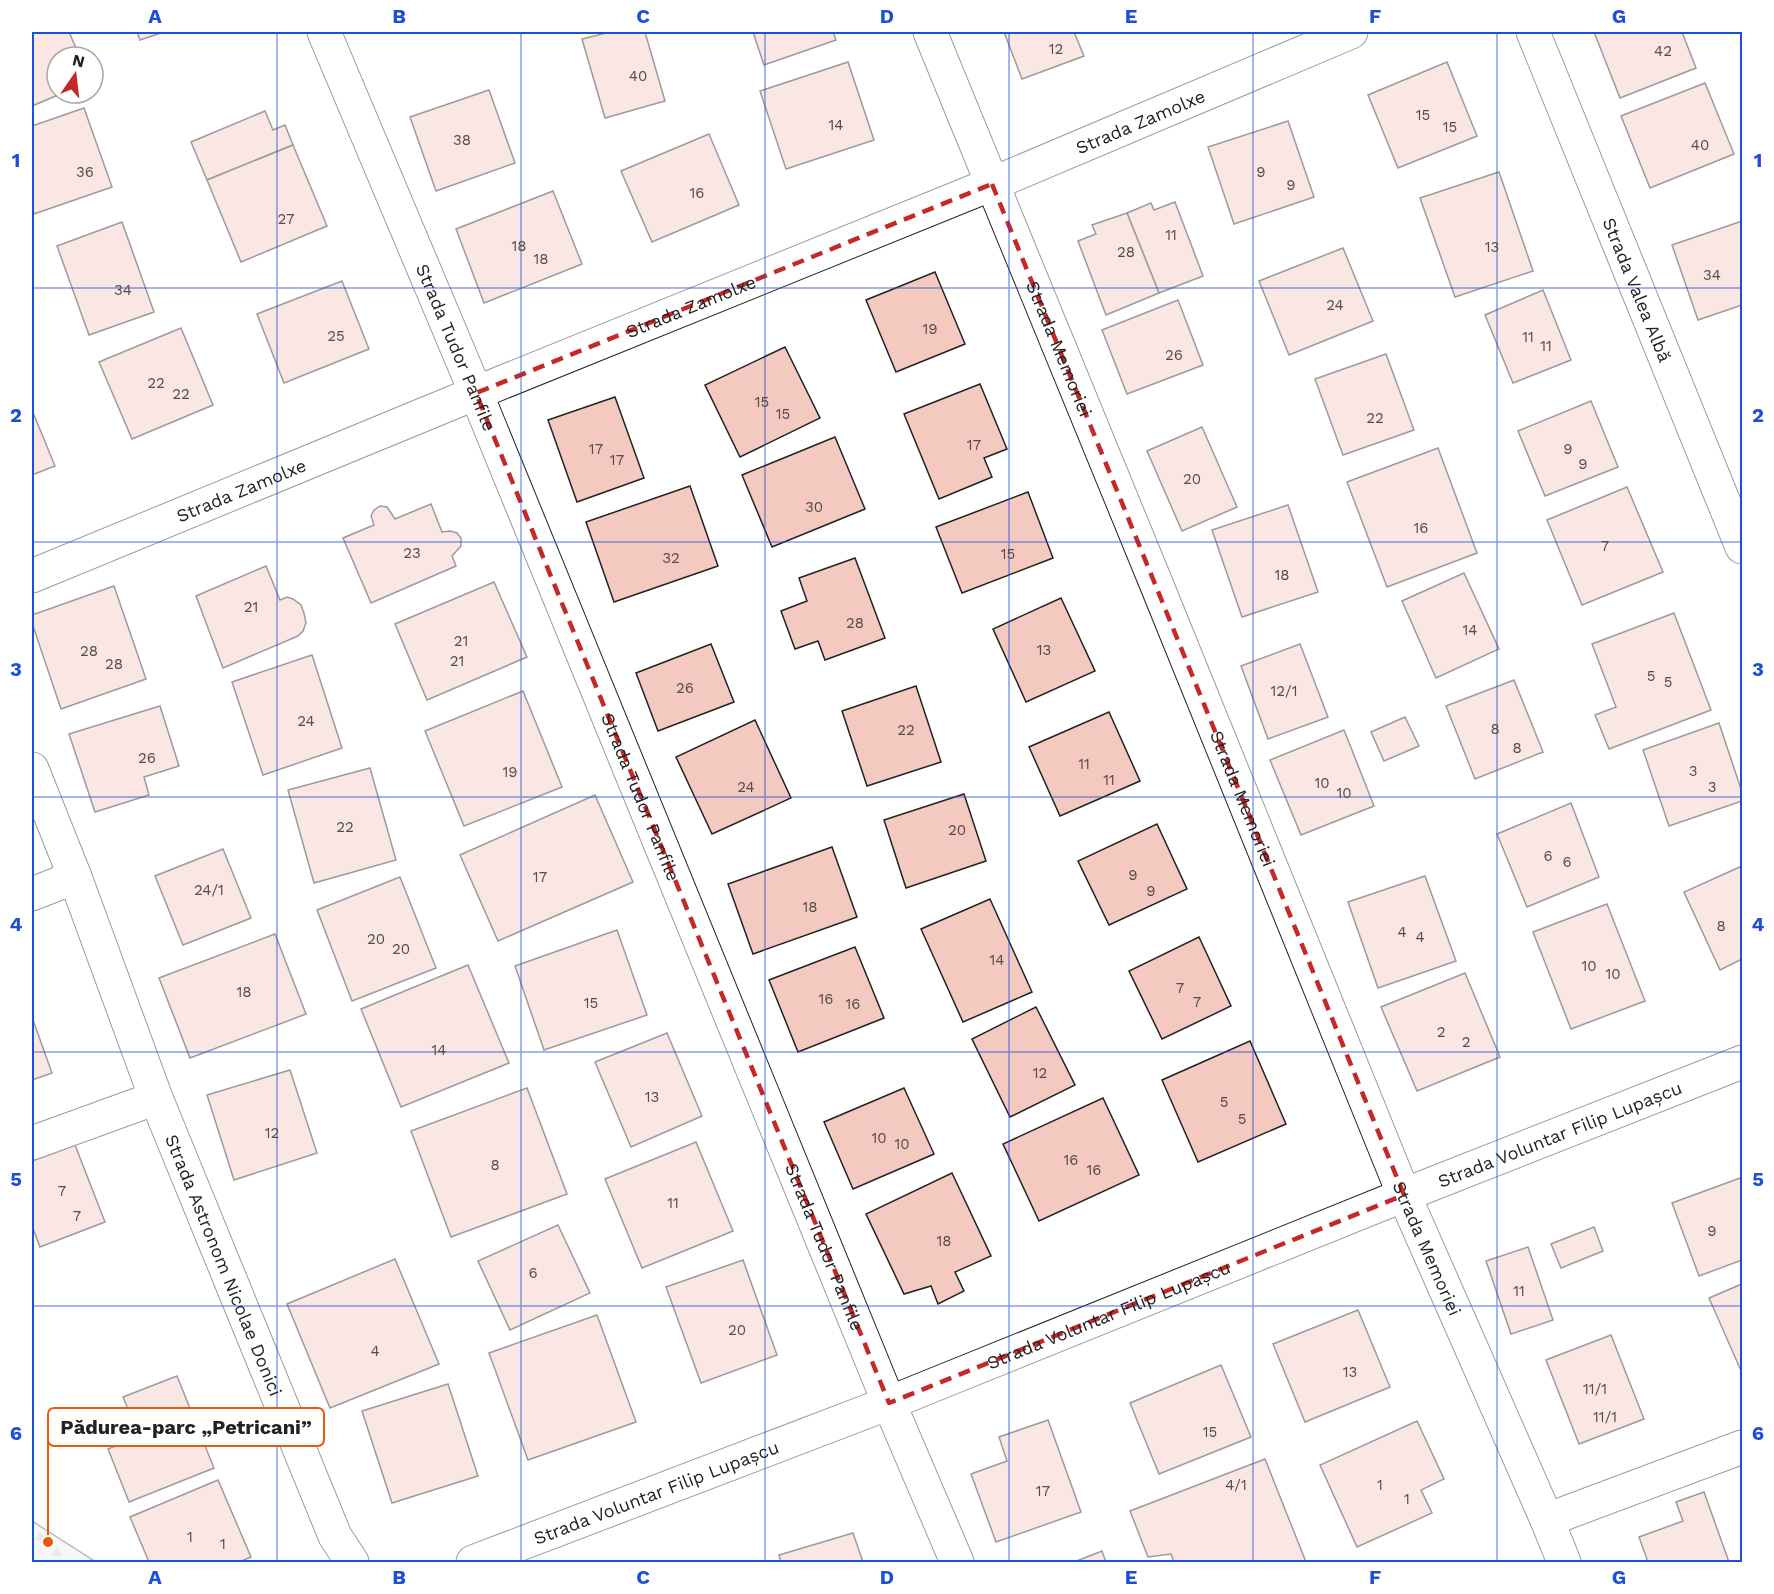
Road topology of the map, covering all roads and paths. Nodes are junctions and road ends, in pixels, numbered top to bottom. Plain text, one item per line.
1 (324, 32) edge
2 (930, 32) edge
3 (1351, 32) edge
4 (1533, 32) edge
5 (992, 184) junction
6 (476, 393) junction
7 (1743, 547) edge
8 (32, 576) edge
9 (32, 769) edge
10 (75, 877) junction
11 (32, 894) edge
12 (1743, 1062) edge
13 (156, 1098) junction
14 (32, 1143) edge
15 (1404, 1195) junction
16 (889, 1403) junction
17 (1743, 1447) edge
18 (1547, 1520) junction
19 (352, 1563) edge
20 (473, 1563) edge
21 (957, 1563) edge
22 (1564, 1563) edge

1 - 6 street, Strada Tudor Panfile
2 - 5 street, Strada Memoriei
3 - 5 street, Strada Zamolxe
4 - 7 street, Strada Valea Albă
5 - 6 street, Strada Zamolxe
5 - 15 street, Strada Memoriei
6 - 8 street, Strada Zamolxe
6 - 16 street, Strada Tudor Panfile
9 - 10 street, Strada Astronom Nicolae Donici
10 - 11 street
10 - 13 street, Strada Astronom Nicolae Donici
12 - 15 street, Strada Voluntar Filip Lupașcu
13 - 14 street
13 - 19 street, Strada Astronom Nicolae Donici
15 - 16 street, Strada Voluntar Filip Lupașcu
15 - 18 street, Strada Memoriei
16 - 20 street, Strada Voluntar Filip Lupașcu
16 - 21 street, Strada Tudor Panfile
17 - 18 street
18 - 22 street, Strada Memoriei

